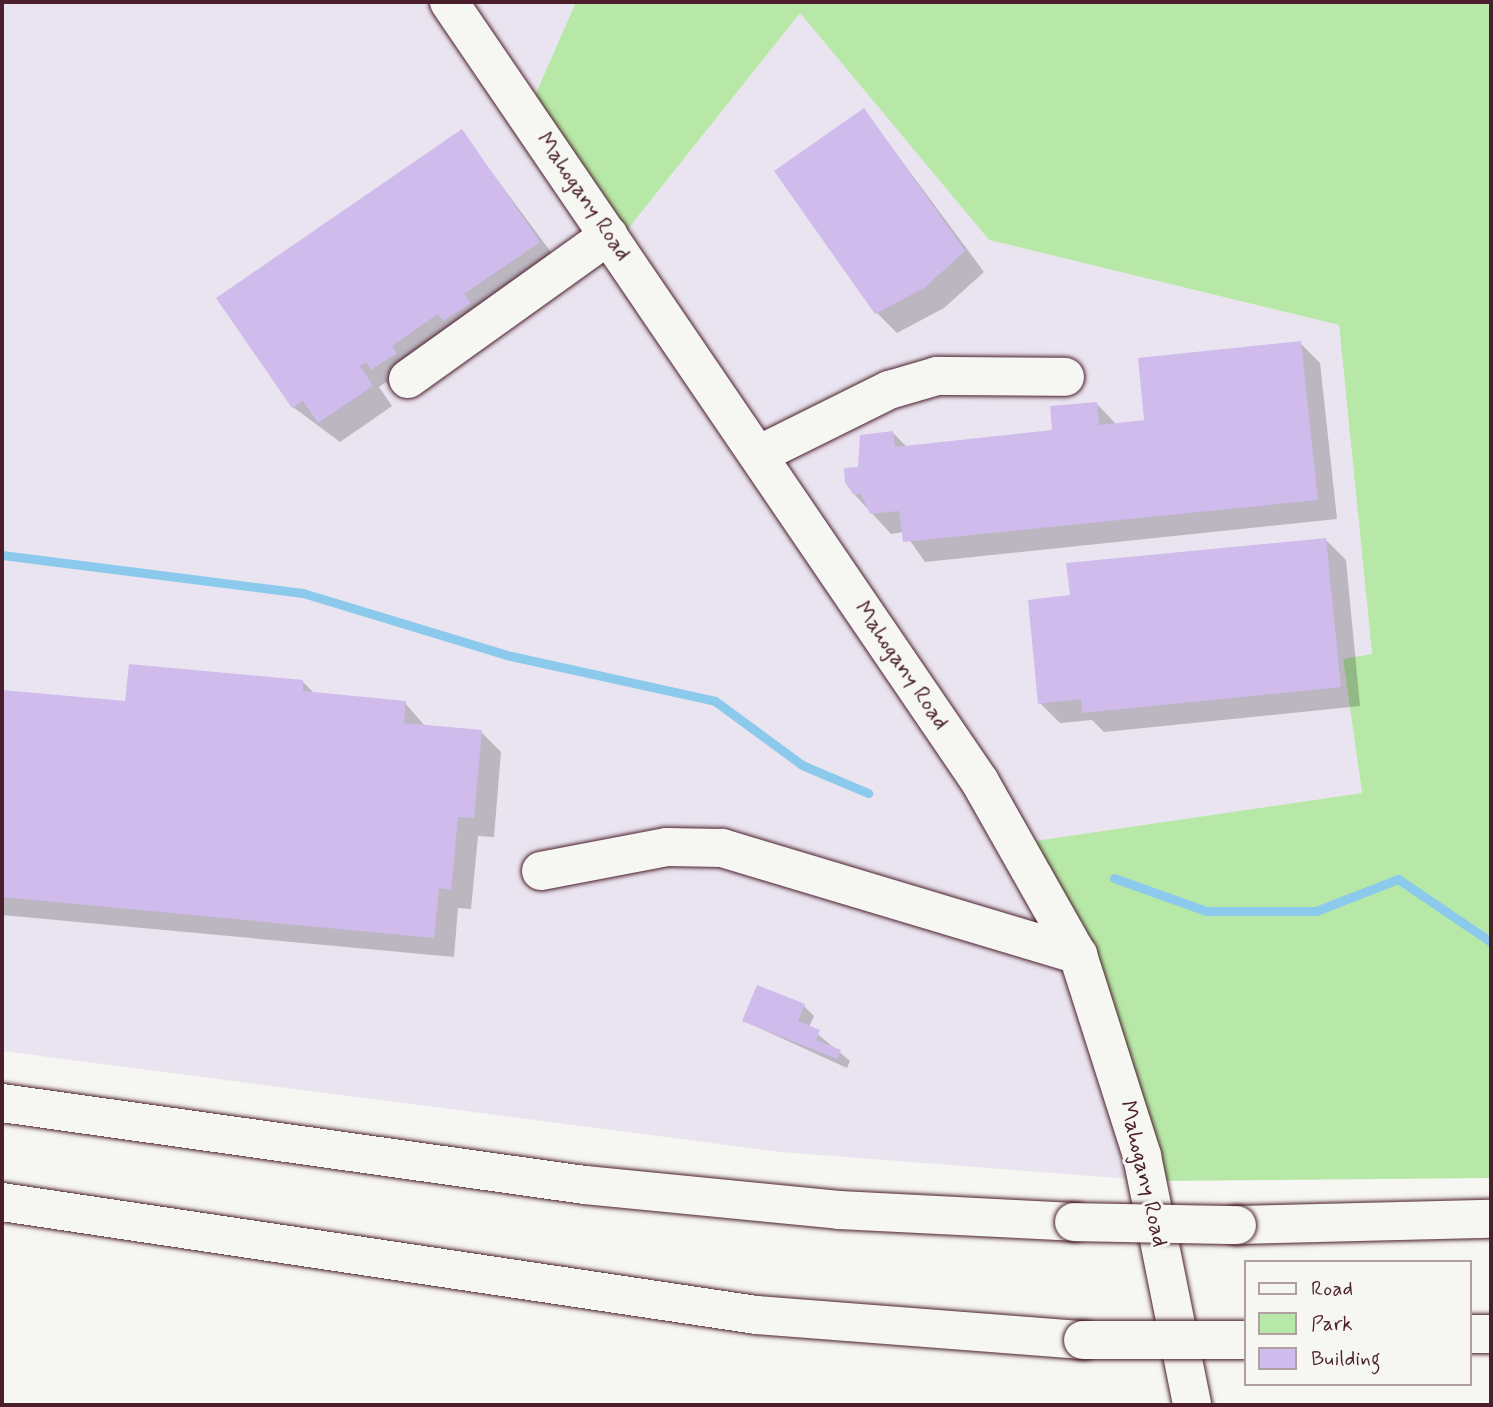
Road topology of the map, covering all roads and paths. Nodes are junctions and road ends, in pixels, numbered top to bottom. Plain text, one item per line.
1 (449, 2) edge
2 (609, 235) junction
3 (1065, 377) dead end
4 (408, 379) dead end
5 (758, 455) junction
6 (541, 872) dead end
7 (1078, 955) junction
8 (2, 1103) edge
9 (2, 1202) edge
10 (1491, 1219) edge
11 (1472, 1334) edge
12 (1491, 1334) edge
13 (1244, 1340) edge
14 (1192, 1405) edge

1 - 2 main road, Mahogany Road
2 - 4 main road
2 - 5 main road, Mahogany Road
3 - 5 main road
5 - 7 main road, Mahogany Road
6 - 7 main road
7 - 14 main road, Mahogany Road
8 - 10 main road, bridge
9 - 13 main road, bridge
11 - 12 main road

